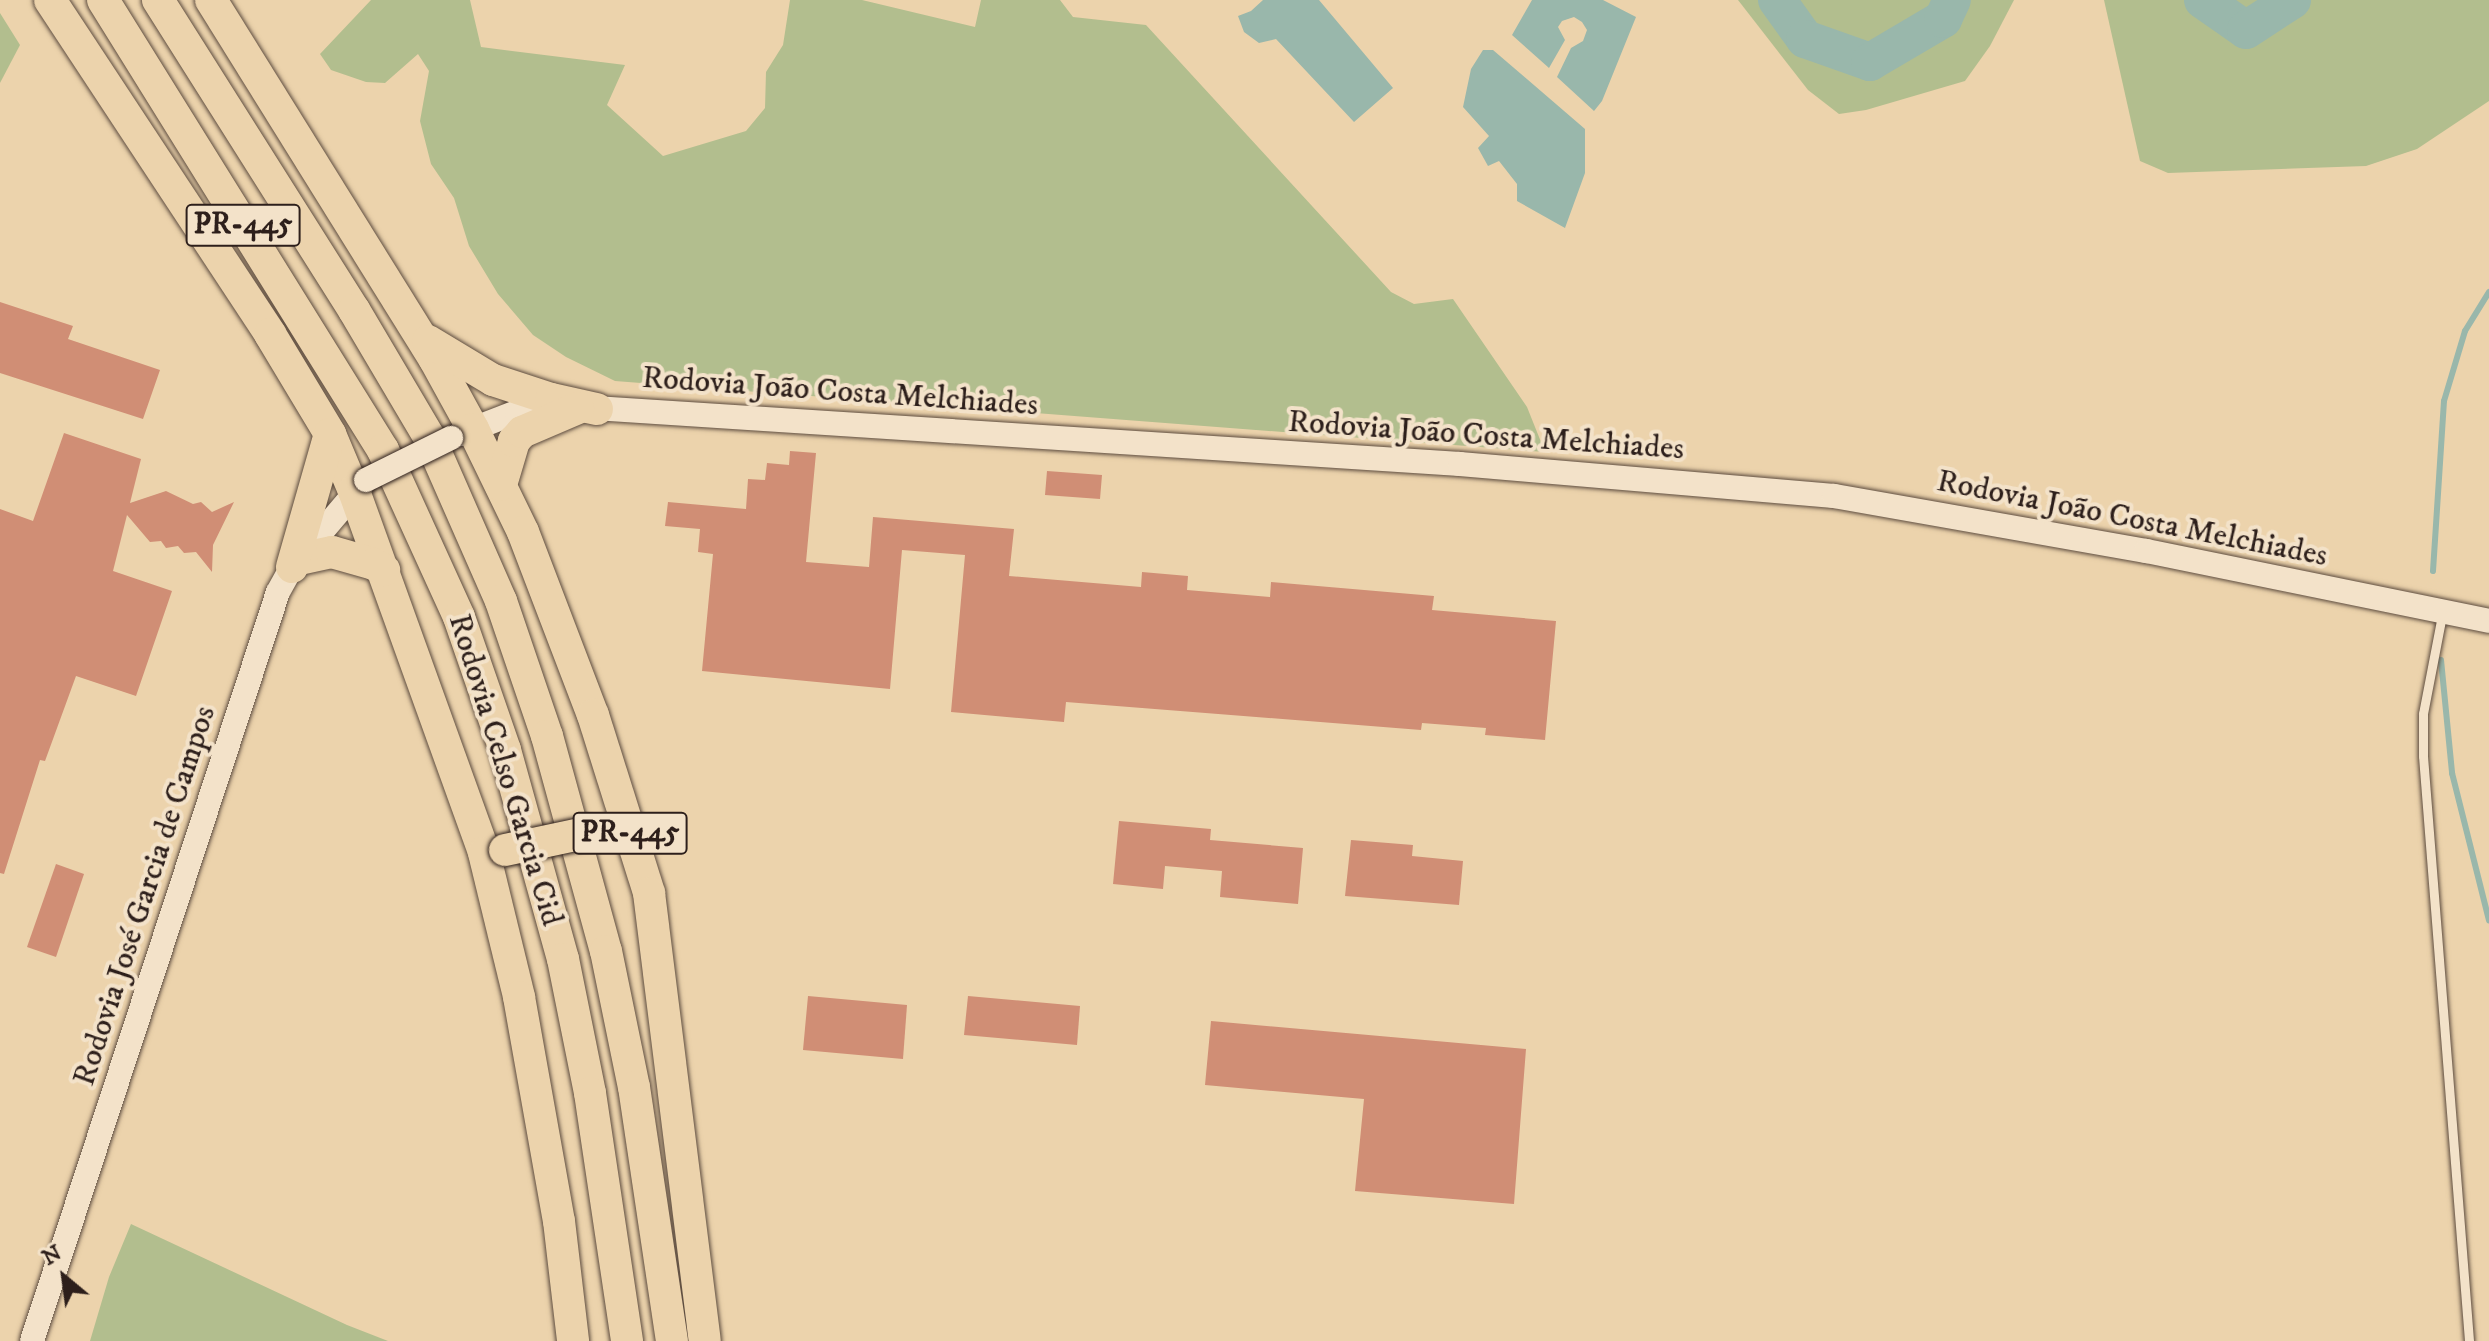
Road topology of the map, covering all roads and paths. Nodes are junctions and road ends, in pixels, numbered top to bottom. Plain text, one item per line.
1 (50, 0) edge
2 (103, 0) edge
3 (158, 0) edge
4 (211, 0) edge
5 (418, 334) junction
6 (588, 408) junction
7 (330, 434) junction
8 (462, 434) junction
9 (501, 485) junction
10 (360, 486) junction
11 (295, 563) junction
12 (384, 570) junction
13 (2443, 612) junction
14 (2489, 621) edge
15 (627, 823) junction
16 (495, 852) junction
17 (32, 1341) edge
18 (573, 1341) edge
19 (627, 1341) edge
20 (672, 1341) edge
21 (705, 1341) edge
22 (2469, 1341) edge

1 - 7 highway, PR-445
2 - 19 highway, Rodovia Celso Garcia Cid / PR-445
3 - 20 highway, Rodovia Celso Garcia Cid / PR-445
4 - 5 highway, PR-445
5 - 6 highway
5 - 8 highway, PR-445
6 - 8 street, Rodovia João Costa Melchiades
6 - 9 highway
6 - 13 street, Rodovia João Costa Melchiades
7 - 10 highway, Rodovia Celso Garcia Cid / PR-445
7 - 11 highway
8 - 9 highway, PR-445
8 - 10 street, Rodovia João Costa Melchiades, bridge
9 - 15 highway, PR-445
10 - 11 street, Rodovia José Garcia de Campos
10 - 12 highway, Rodovia Celso Garcia Cid / PR-445
11 - 12 highway
11 - 17 street, Rodovia José Garcia de Campos
12 - 16 highway, Rodovia Celso Garcia Cid / PR-445
13 - 14 street, Rodovia João Costa Melchiades
13 - 22 lane
15 - 16 highway, bridge
15 - 21 highway, PR-445
16 - 18 highway, Rodovia Celso Garcia Cid / PR-445

